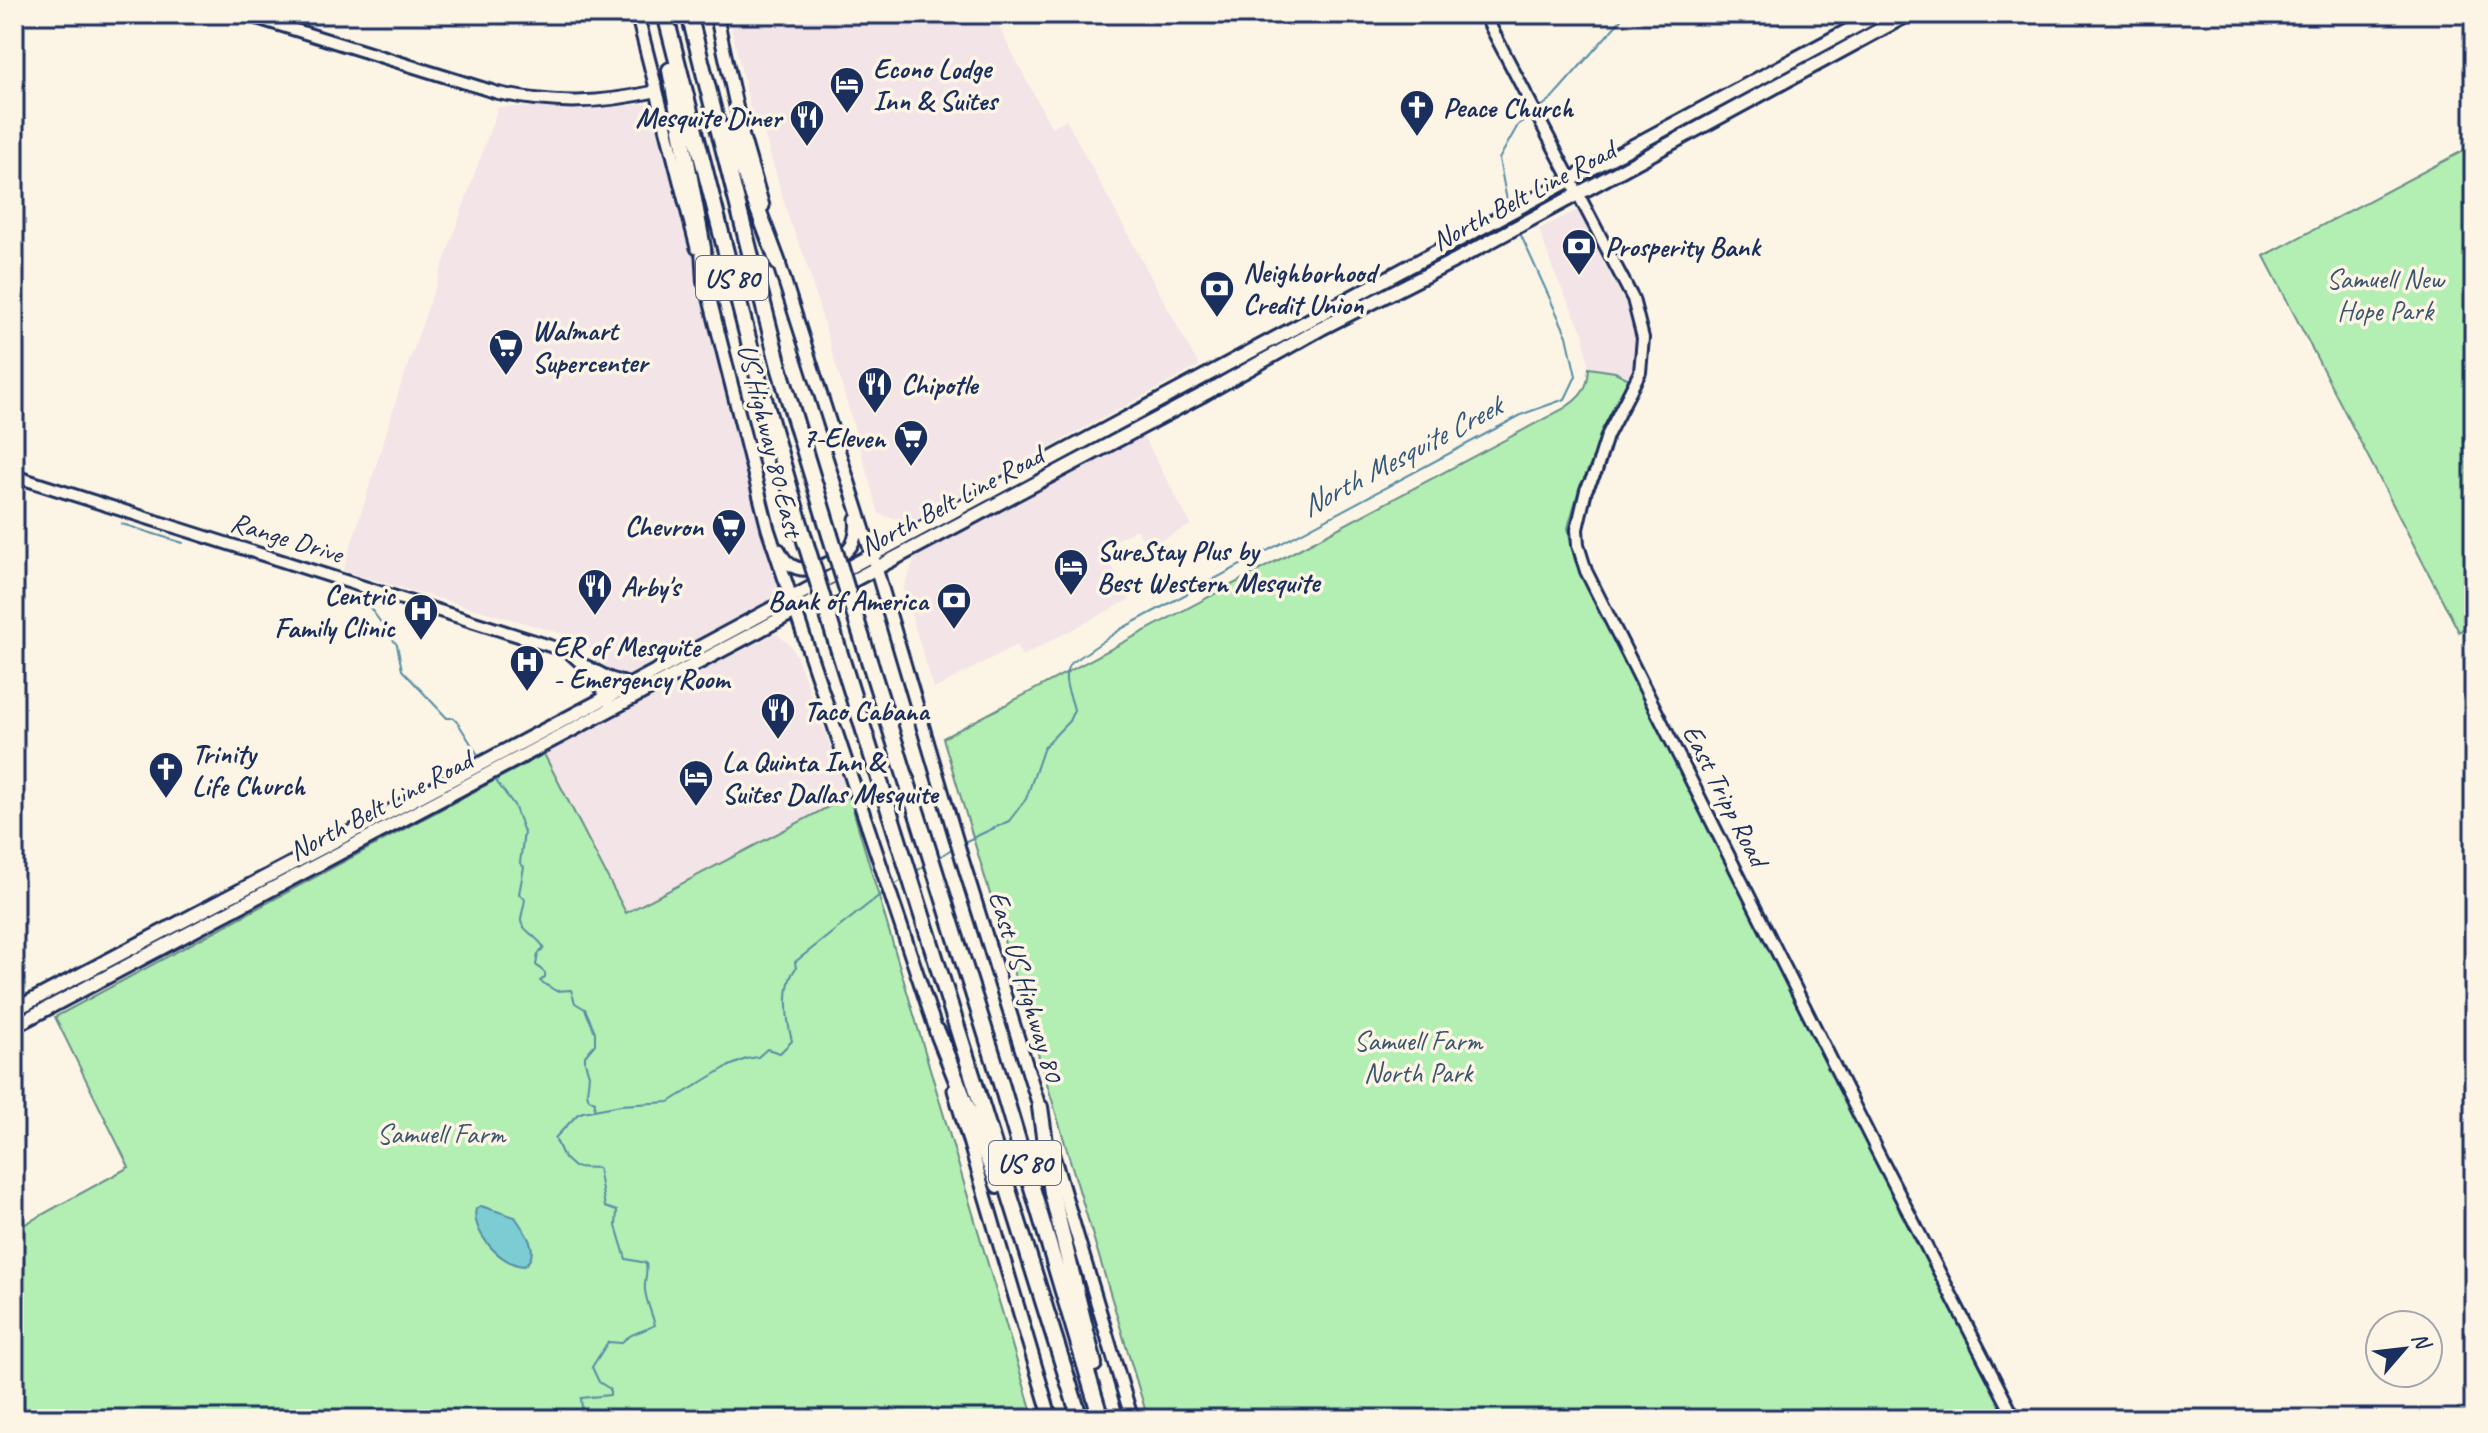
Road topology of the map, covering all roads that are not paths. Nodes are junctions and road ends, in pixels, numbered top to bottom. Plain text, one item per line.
1 (244, 14) edge
2 (637, 14) edge
3 (664, 14) edge
4 (689, 14) edge
5 (716, 14) edge
6 (1484, 14) edge
7 (1879, 14) edge
8 (1909, 14) edge
9 (1821, 52) junction
10 (707, 81) junction
11 (657, 91) junction
12 (1570, 178) junction
13 (1579, 193) junction
14 (778, 263) junction
15 (705, 282) junction
16 (1194, 382) junction
17 (1200, 396) junction
18 (1094, 435) junction
19 (1101, 448) junction
20 (14, 476) edge
21 (856, 512) junction
22 (768, 529) junction
23 (870, 555) junction
24 (876, 568) junction
25 (792, 605) junction
26 (694, 657) junction
27 (586, 667) junction
28 (629, 685) junction
29 (609, 703) junction
30 (377, 818) junction
31 (384, 830) junction
32 (14, 1010) edge
33 (14, 1026) edge
34 (937, 1031) junction
35 (1040, 1107) junction
36 (1066, 1373) junction
37 (1051, 1419) edge
38 (1080, 1419) edge
39 (1101, 1419) edge
40 (1107, 1419) edge
41 (1132, 1419) edge
42 (2015, 1419) edge

1 - 11 street
2 - 11 main road, US Highway 80 East
3 - 15 highway
3 - 36 highway, US 80, bridge
4 - 10 highway, US 80
5 - 14 main road, US Highway 80 East
6 - 12 street, East Tripp Road
7 - 9 main road, North Belt Line Road
8 - 9 main road, North Belt Line Road
9 - 12 main road, North Belt Line Road
9 - 13 main road, North Belt Line Road
10 - 14 highway
10 - 39 highway, US 80, bridge
11 - 15 main road, US Highway 80 East
12 - 13 street, East Tripp Road
12 - 16 main road, North Belt Line Road
13 - 17 main road, North Belt Line Road
13 - 42 street, East Tripp Road
14 - 21 main road, US Highway 80 East
15 - 22 main road, US Highway 80 East
16 - 17 main road
16 - 18 main road, North Belt Line Road
17 - 19 main road, North Belt Line Road
18 - 19 main road
18 - 23 main road, North Belt Line Road
19 - 24 main road, North Belt Line Road
20 - 27 street, Range Drive
21 - 22 main road
21 - 23 main road, US Highway 80 East
22 - 25 main road, US Highway 80 East
23 - 24 main road, US Highway 80 East
23 - 25 main road, North Belt Line Road
24 - 25 main road, North Belt Line Road
24 - 35 main road, East US Highway 80
25 - 26 main road, North Belt Line Road
25 - 34 main road
26 - 28 main road, North Belt Line Road
26 - 29 main road, North Belt Line Road
27 - 28 main road
27 - 29 street, Range Drive
28 - 29 main road, North Belt Line Road
29 - 30 main road, North Belt Line Road
29 - 31 main road, North Belt Line Road
30 - 31 main road
30 - 32 main road, North Belt Line Road
31 - 33 main road, North Belt Line Road
34 - 36 highway
34 - 37 main road
35 - 40 highway
35 - 41 main road, East US Highway 80
36 - 38 highway, US 80

